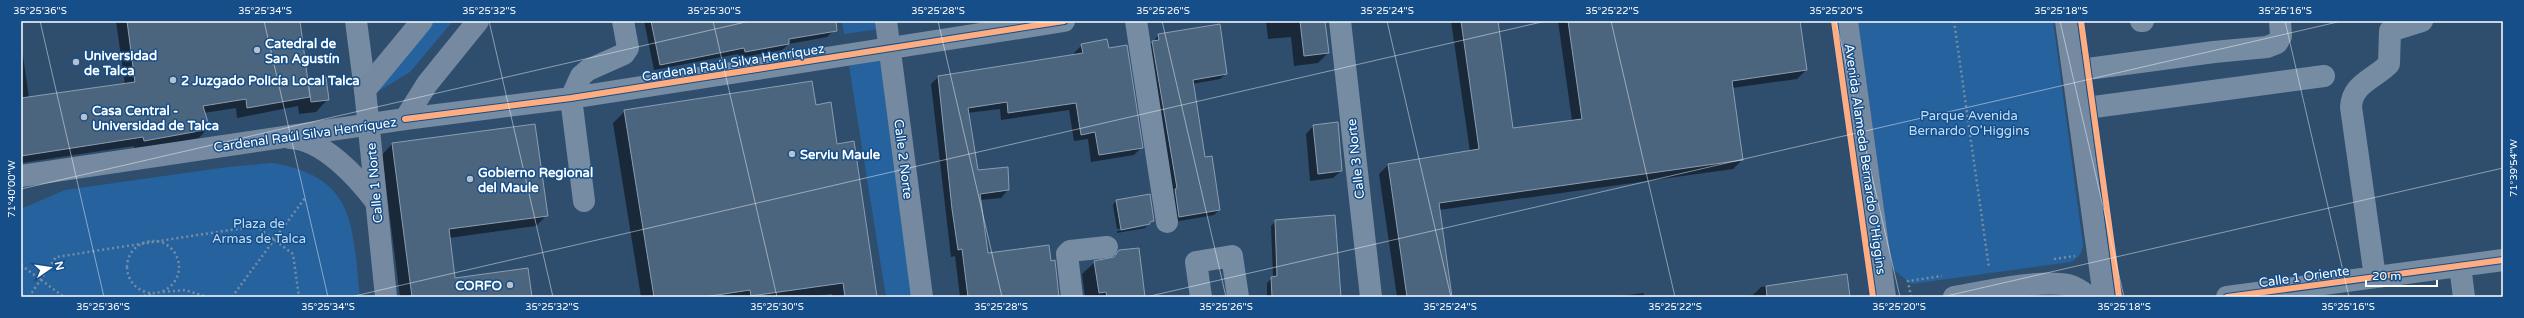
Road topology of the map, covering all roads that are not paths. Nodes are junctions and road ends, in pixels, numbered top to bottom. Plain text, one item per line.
1 (356, 21) edge
2 (422, 21) edge
3 (478, 21) edge
4 (623, 21) edge
5 (886, 21) edge
6 (1064, 21) edge
7 (1136, 21) edge
8 (1340, 21) edge
9 (1846, 21) edge
10 (2066, 21) edge
11 (2280, 21) edge
12 (2422, 21) edge
13 (890, 49) junction
14 (2073, 71) junction
15 (2324, 76) dead end
16 (365, 90) junction
17 (571, 98) junction
18 (2079, 109) junction
19 (405, 119) junction
20 (369, 125) junction
21 (279, 138) junction
22 (23, 177) edge
23 (584, 201) dead end
24 (376, 202) junction
25 (1167, 222) dead end
26 (1107, 247) dead end
27 (2503, 260) edge
28 (2460, 266) junction
29 (2375, 277) junction
30 (386, 297) edge
31 (922, 297) edge
32 (1072, 297) edge
33 (1201, 297) edge
34 (1238, 297) edge
35 (1371, 297) edge
36 (1886, 297) edge
37 (1954, 297) edge
38 (2089, 297) edge
39 (2104, 297) edge
40 (2227, 297) edge
41 (2464, 297) edge

1 - 16 street, Calle 1 Norte
2 - 16 main road
3 - 19 main road
4 - 17 street
5 - 13 main road, Calle 2 Norte
6 - 13 street, Cardenal Raúl Silva Henríquez
7 - 25 street
8 - 35 street, Calle 3 Norte
9 - 36 main road, Avenida Alameda Bernardo O'Higgins
10 - 14 main road
11 - 14 street
12 - 29 street
13 - 17 street, Cardenal Raúl Silva Henríquez
13 - 31 main road, Calle 2 Norte
14 - 18 main road
15 - 18 street
16 - 20 main road, Calle 1 Norte
17 - 19 street, Cardenal Raúl Silva Henríquez
17 - 23 street
18 - 39 main road
19 - 20 main road, Cardenal Raúl Silva Henríquez
20 - 21 main road, Cardenal Raúl Silva Henríquez
20 - 24 main road, Calle 1 Norte
21 - 22 main road, Cardenal Raúl Silva Henríquez
21 - 24 main road
24 - 30 main road, Calle 1 Norte
26 - 32 street
27 - 28 street, Calle 1 Oriente
28 - 29 street, Calle 1 Oriente
28 - 41 street
29 - 40 street, Calle 1 Oriente
33 - 34 street
37 - 38 main road

